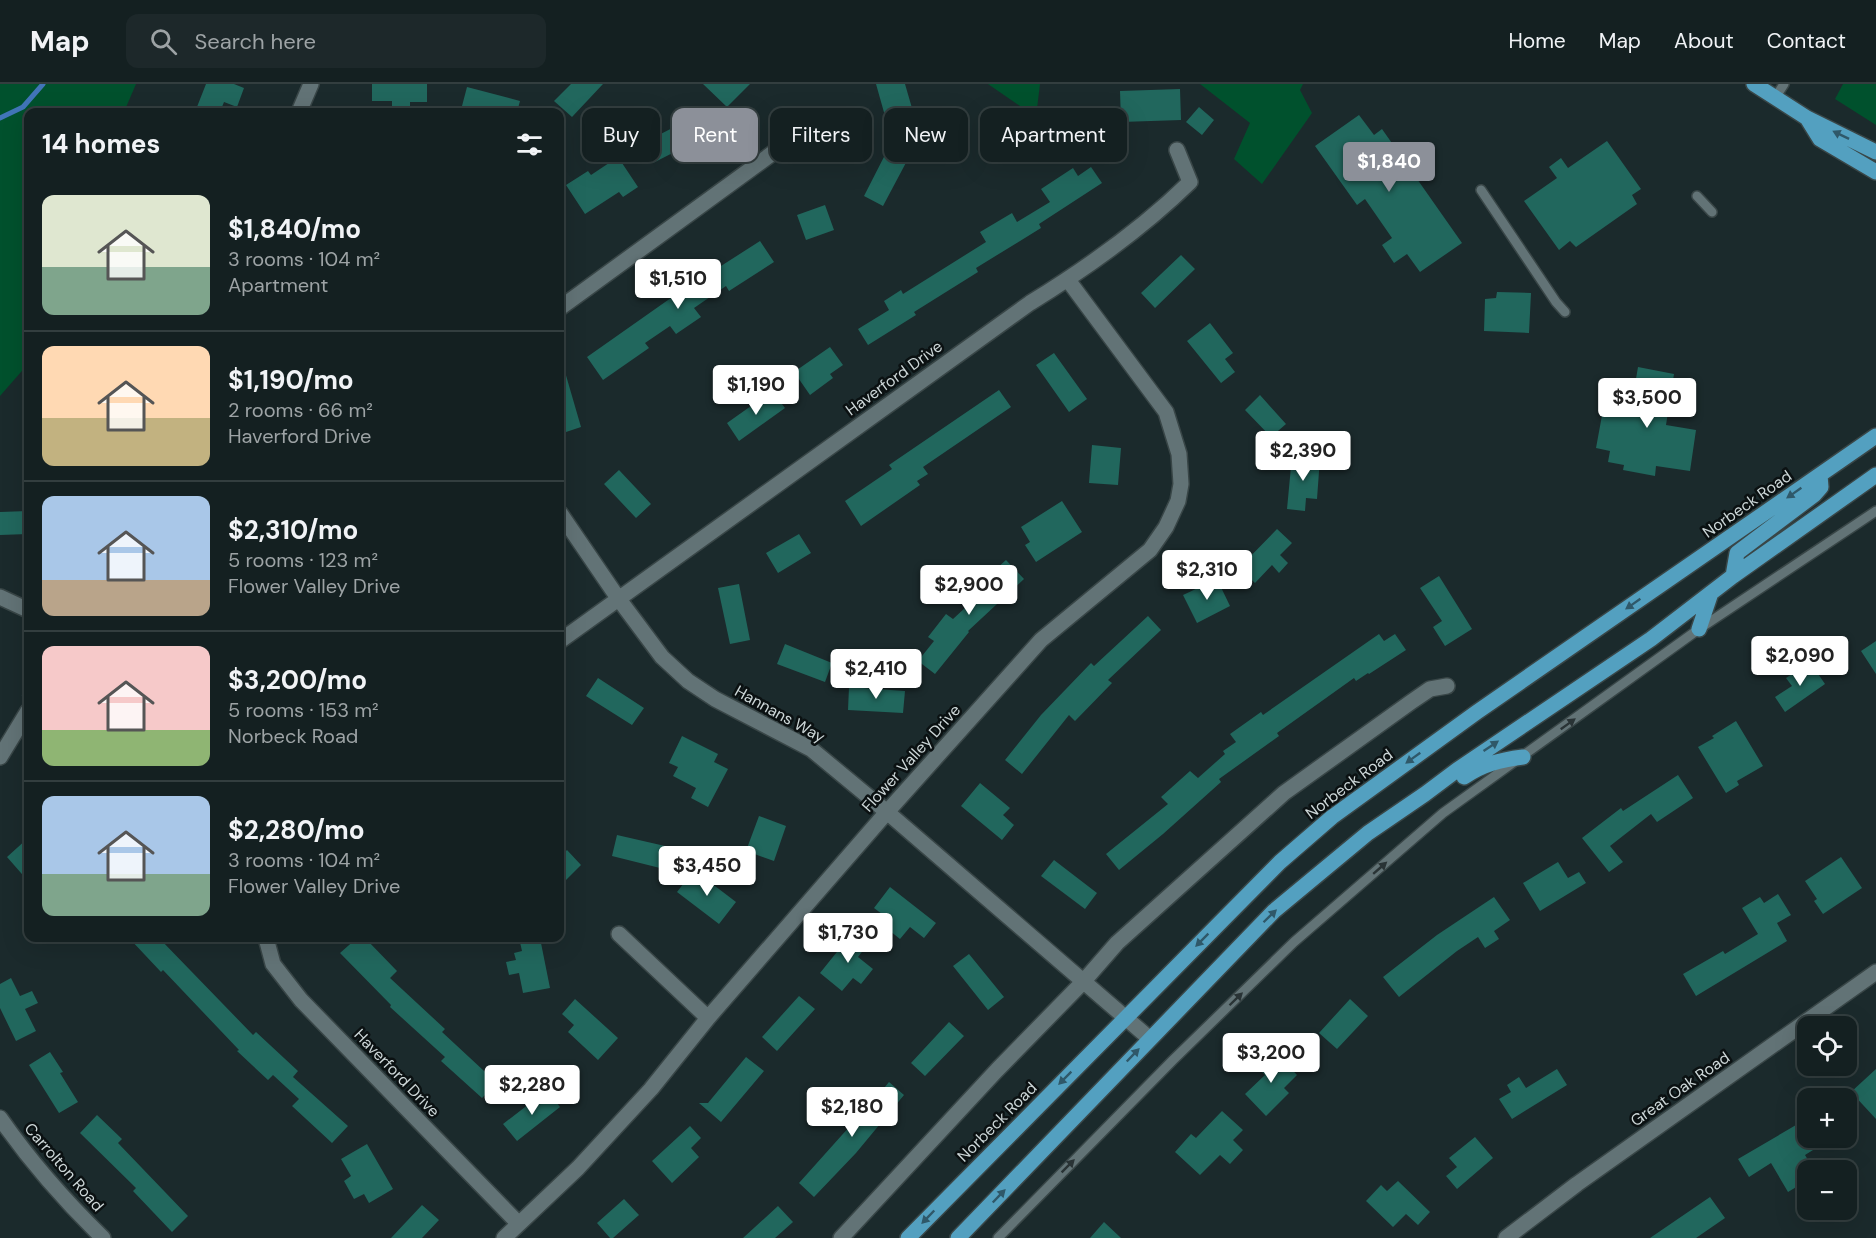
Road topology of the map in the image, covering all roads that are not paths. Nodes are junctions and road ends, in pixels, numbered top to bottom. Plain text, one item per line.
1 (311, 84) edge
2 (1754, 84) edge
3 (1784, 84) edge
4 (1775, 98) junction
5 (300, 108) edge
6 (1807, 118) junction
7 (1177, 150) dead end
8 (1876, 152) edge
9 (770, 155) edge
10 (1876, 172) edge
11 (1481, 190) dead end
12 (1697, 196) dead end
13 (1712, 212) dead end
14 (1068, 280) junction
15 (564, 305) edge
16 (1565, 312) dead end
17 (1876, 436) edge
18 (1820, 475) junction
19 (1876, 475) edge
20 (1876, 511) edge
21 (564, 519) edge
22 (1733, 576) junction
23 (1711, 593) junction
24 (0, 597) edge
25 (618, 598) junction
26 (24, 608) edge
27 (1699, 629) junction
28 (564, 637) edge
29 (1447, 686) dead end
30 (24, 718) edge
31 (0, 757) edge
32 (1523, 757) junction
33 (1425, 794) junction
34 (887, 812) junction
35 (619, 934) dead end
36 (267, 942) edge
37 (1876, 972) edge
38 (1083, 982) junction
39 (1124, 1017) junction
40 (708, 1018) junction
41 (1149, 1038) junction
42 (0, 1118) edge
43 (519, 1224) junction
44 (103, 1238) edge
45 (504, 1238) edge
46 (841, 1238) edge
47 (908, 1238) edge
48 (958, 1238) edge
49 (998, 1238) edge
50 (1506, 1238) edge

1 - 5 street
2 - 4 main road
3 - 4 lane
4 - 6 main road
8 -> 6 main road
6 - 10 main road
7 - 14 street, Haverford Drive
9 - 15 street
11 - 16 lane
12 - 13 lane
14 - 25 street, Haverford Drive
14 - 34 street, Flower Valley Drive
17 - 18 main road, Norbeck Road
18 - 22 main road
18 -> 39 main road, Norbeck Road
19 - 22 main road
20 - 27 lane
21 - 25 street, Hannans Way
22 - 23 main road
23 - 27 main road
33 -> 23 main road
24 - 26 street
25 - 28 street, Haverford Drive
25 - 34 street, Hannans Way
32 -> 27 lane
29 - 38 street, Norbeck Road
30 - 31 street
32 - 33 main road
49 -> 32 lane
41 -> 33 main road
34 - 38 street, Hannans Way
34 - 40 street, Flower Valley Drive
35 - 40 street
36 - 43 street, Haverford Drive
37 - 50 street, Great Oak Road
38 - 39 street, Hannans Way
38 - 46 street, Norbeck Road
39 - 41 street, Hannans Way
39 -> 47 main road, Norbeck Road
40 - 43 street, Flower Valley Drive
48 -> 41 main road
42 - 44 street, Carrolton Road
43 - 45 street, Flower Valley Drive

